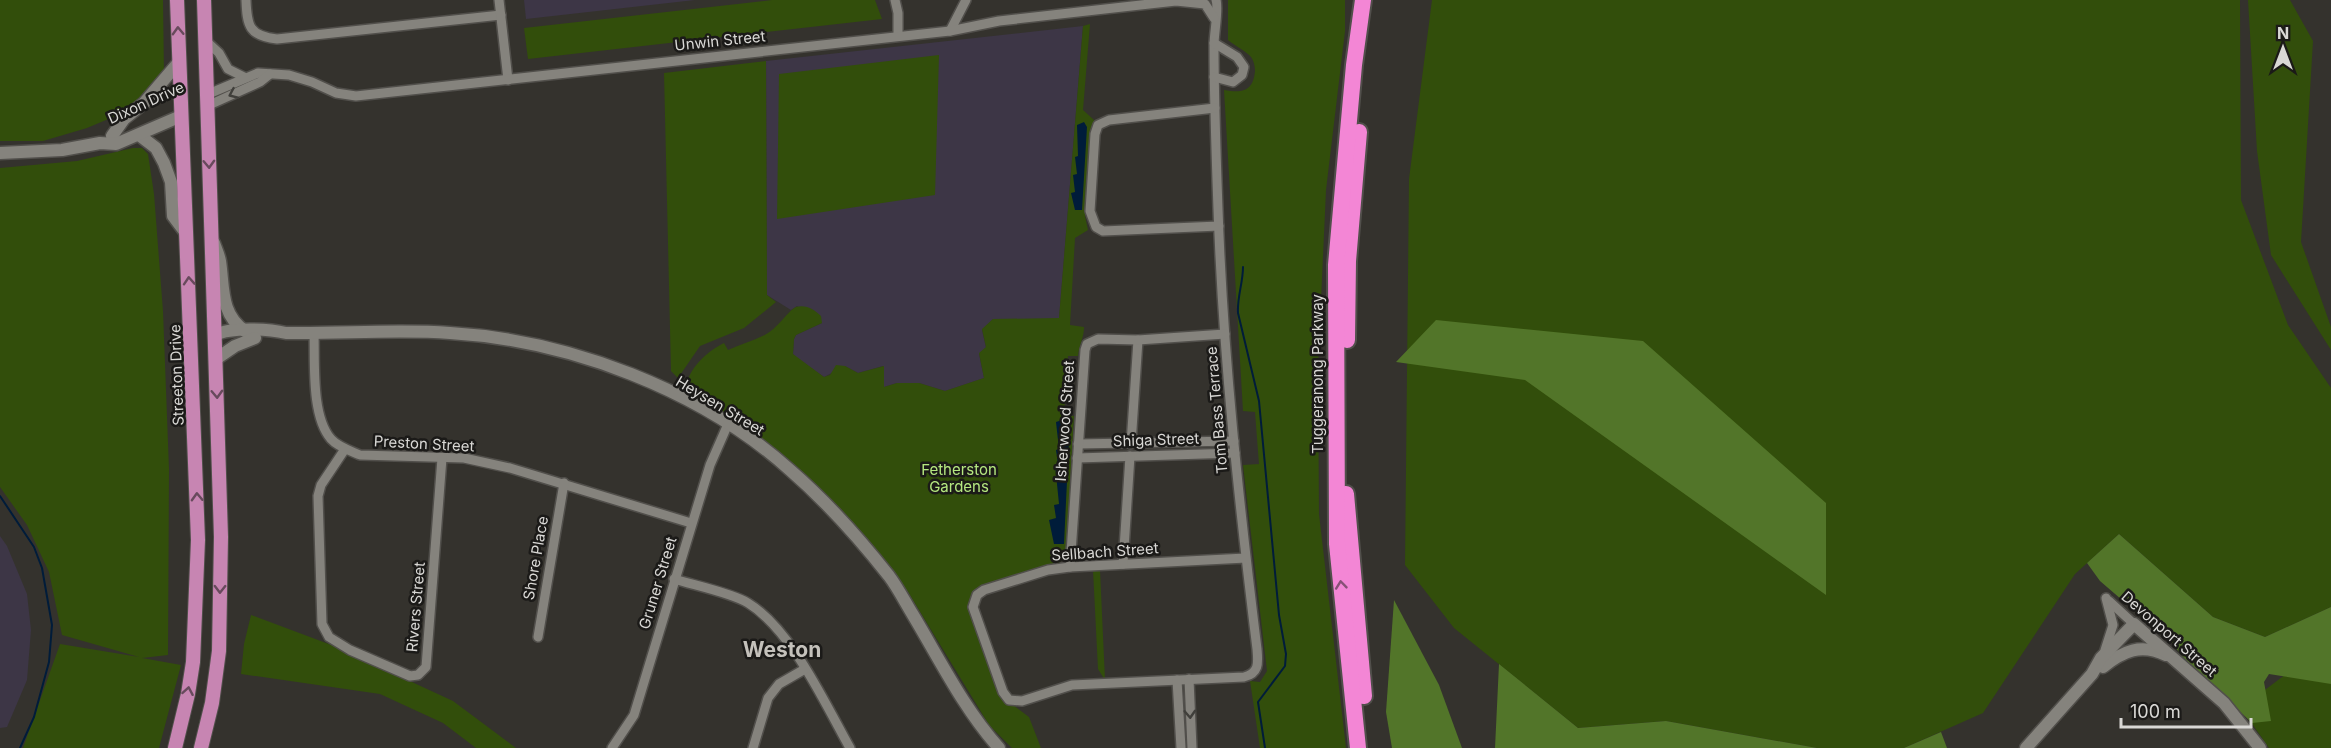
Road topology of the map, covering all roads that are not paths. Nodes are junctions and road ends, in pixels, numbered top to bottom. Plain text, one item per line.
1 (177, 0) edge
2 (204, 0) edge
3 (246, 0) edge
4 (499, 0) edge
5 (895, 0) edge
6 (966, 0) edge
7 (1176, 0) edge
8 (1216, 0) edge
9 (1363, 0) edge
10 (1374, 0) edge
11 (501, 15) junction
12 (1214, 18) junction
13 (950, 31) junction
14 (898, 36) junction
15 (205, 40) junction
16 (1214, 43) junction
17 (179, 62) junction
18 (270, 75) junction
19 (244, 77) junction
20 (1214, 77) junction
21 (508, 80) junction
22 (206, 100) junction
23 (1215, 108) junction
24 (181, 112) junction
25 (139, 135) junction
26 (112, 136) junction
27 (100, 143) junction
28 (0, 153) edge
29 (1219, 226) junction
30 (185, 232) junction
31 (211, 236) junction
32 (191, 309) junction
33 (250, 334) junction
34 (314, 334) junction
35 (1225, 334) junction
36 (214, 335) junction
37 (1138, 340) junction
38 (216, 359) junction
39 (195, 419) junction
40 (728, 424) junction
41 (1234, 441) junction
42 (1078, 444) junction
43 (1131, 444) junction
44 (345, 449) junction
45 (1235, 453) junction
46 (1130, 456) junction
47 (1077, 458) junction
48 (442, 459) junction
49 (564, 483) junction
50 (691, 523) junction
51 (1246, 558) junction
52 (1123, 564) junction
53 (1070, 567) junction
54 (674, 579) junction
55 (2136, 626) junction
56 (538, 638) dead end
57 (2102, 662) junction
58 (2182, 665) junction
59 (805, 669) junction
60 (1189, 679) junction
61 (1177, 680) junction
62 (175, 748) edge
63 (201, 748) edge
64 (612, 748) edge
65 (753, 748) edge
66 (850, 748) edge
67 (999, 748) edge
68 (1181, 748) edge
69 (1192, 748) edge
70 (1358, 748) edge
71 (1369, 748) edge
72 (2026, 748) edge
73 (2260, 748) edge

17 -> 1 main road, Streeton Drive
2 - 15 main road
3 - 11 street
4 - 11 street
5 - 14 street
6 - 13 street
7 - 12 street, Unwin Street
7 - 13 street, Unwin Street
8 - 12 street
70 -> 9 highway, Tuggeranong Parkway
10 - 71 highway, Tuggeranong Parkway
11 - 21 street
12 - 16 street, Tom Bass Terrace
13 - 14 street, Unwin Street
14 - 21 street, Unwin Street
15 - 19 street
15 - 22 main road
16 - 20 street, Tom Bass Terrace
16 - 20 street
17 - 24 main road, Streeton Drive
17 - 26 main road
18 - 19 street, Unwin Street
18 - 21 street, Unwin Street
18 -> 22 street
19 - 22 street, Unwin Street
20 - 23 street, Tom Bass Terrace
22 - 24 main road, Dixon Drive
22 -> 31 main road
23 - 29 street, Tom Bass Terrace
23 - 29 street
24 - 25 main road, Dixon Drive
24 - 26 main road, Dixon Drive
24 - 30 main road, Streeton Drive
25 - 27 main road, Dixon Drive
25 - 30 main road
26 - 27 main road, Dixon Drive
27 - 28 main road, Dixon Drive
29 - 35 street, Tom Bass Terrace
32 -> 30 main road, Streeton Drive
31 - 33 main road
31 - 36 main road
32 - 36 main road
32 - 39 main road, Streeton Drive
33 - 34 main road, Heysen Street
33 - 36 main road, Heysen Street
33 - 38 main road
34 - 40 main road, Heysen Street
34 - 44 street
35 - 37 street, Isherwood Street
35 - 41 street, Tom Bass Terrace
36 - 38 main road
36 - 39 main road
37 - 42 street, Isherwood Street
37 - 43 street
38 -> 63 main road
62 -> 39 main road, Streeton Drive
40 - 50 street, Gruner Street
40 - 67 main road, Heysen Street
41 - 43 street, Shiga Street
41 - 45 street, Tom Bass Terrace
42 - 43 street, Shiga Street
42 - 47 street, Isherwood Street
44 - 48 street, Preston Street
44 - 48 street, Rivers Street
45 - 46 street, Shiga Street
45 - 51 street, Tom Bass Terrace
46 - 47 street, Shiga Street
46 - 52 street
47 - 53 street, Isherwood Street
48 - 49 street, Preston Street
49 - 50 street, Preston Street
49 - 56 street, Shore Place
50 - 54 street, Gruner Street
51 - 52 street, Sellbach Street
51 - 60 street, Tom Bass Terrace
52 - 53 street, Sellbach Street
53 - 61 street, Sellbach Street
54 - 59 street
54 - 64 street, Gruner Street
55 - 57 main road
55 - 57 street, Devonport Street
55 - 58 main road, Devonport Street
57 - 58 main road
57 - 72 main road
58 - 73 main road, Devonport Street
59 - 65 street
59 - 66 street
60 - 61 street, Sellbach Street
60 -> 69 street
61 - 68 street

